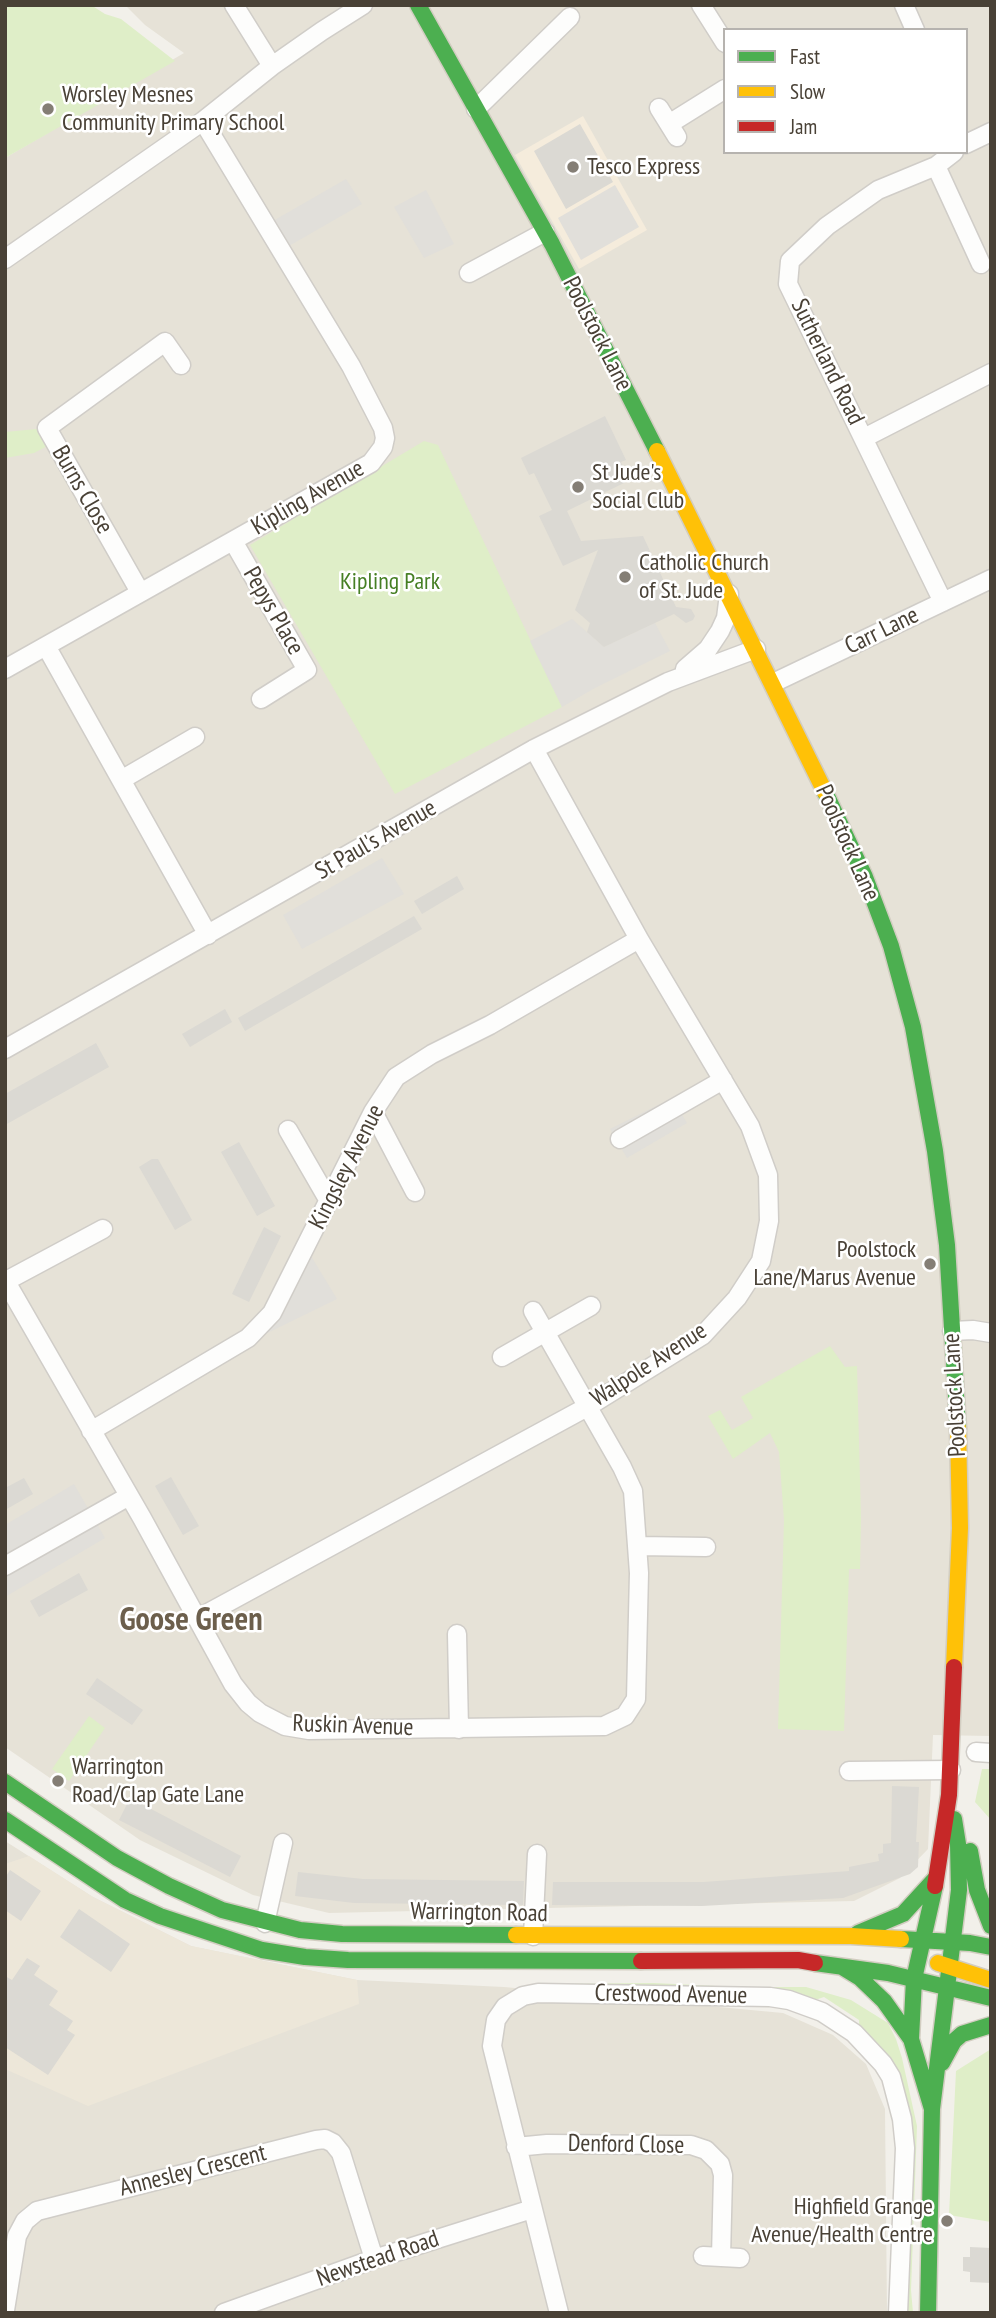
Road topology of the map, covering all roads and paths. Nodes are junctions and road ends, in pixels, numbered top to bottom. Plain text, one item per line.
1 (234, 5) edge
2 (363, 5) edge
3 (418, 5) edge
4 (701, 5) edge
5 (904, 5) edge
6 (570, 17) dead end
7 (914, 28) edge
8 (723, 40) edge
9 (272, 66) junction
10 (723, 91) edge
11 (659, 108) dead end
12 (477, 109) junction
13 (203, 121) junction
14 (991, 132) edge
15 (968, 142) edge
16 (951, 154) edge
17 (936, 166) junction
18 (545, 232) junction
19 (5, 259) edge
20 (981, 264) dead end
21 (469, 273) dead end
22 (181, 365) dead end
23 (991, 373) edge
24 (864, 438) junction
25 (233, 541) junction
26 (991, 579) edge
27 (140, 592) junction
28 (729, 592) junction
29 (943, 602) junction
30 (46, 646) junction
31 (756, 649) junction
32 (5, 669) edge
33 (668, 681) junction
34 (773, 683) junction
35 (261, 699) dead end
36 (195, 737) dead end
37 (534, 749) junction
38 (121, 780) junction
39 (208, 934) junction
40 (639, 939) junction
41 (5, 1049) edge
42 (723, 1080) junction
43 (373, 1112) junction
44 (288, 1130) dead end
45 (620, 1139) dead end
46 (415, 1192) dead end
47 (329, 1201) junction
48 (103, 1229) dead end
49 (6, 1281) edge
50 (591, 1306) dead end
51 (533, 1311) dead end
52 (952, 1331) junction
53 (544, 1332) junction
54 (991, 1333) edge
55 (502, 1357) dead end
56 (587, 1407) junction
57 (91, 1431) junction
58 (129, 1496) junction
59 (638, 1546) junction
60 (706, 1547) dead end
61 (5, 1566) edge
62 (197, 1619) junction
63 (457, 1634) dead end
64 (459, 1729) junction
65 (951, 1770) junction
66 (849, 1771) dead end
67 (11, 1786) edge
68 (949, 1795) junction
69 (5, 1804) edge
70 (5, 1820) edge
71 (283, 1843) dead end
72 (537, 1854) dead end
73 (937, 1875) junction
74 (265, 1923) junction
75 (991, 1926) edge
76 (533, 1936) junction
77 (851, 1936) junction
78 (922, 1941) junction
79 (954, 1942) junction
80 (991, 1947) edge
81 (838, 1964) junction
82 (951, 1969) junction
83 (914, 1979) junction
84 (991, 1980) edge
85 (948, 1989) junction
86 (991, 1998) edge
87 (991, 2025) edge
88 (911, 2039) junction
89 (937, 2074) junction
90 (932, 2109) junction
91 (516, 2147) junction
92 (533, 2209) junction
93 (374, 2259) junction
94 (740, 2259) dead end
95 (5, 2310) edge
96 (224, 2313) edge
97 (559, 2313) edge
98 (898, 2313) edge
99 (928, 2313) edge

1 - 9 street
2 - 9 street
3 - 12 main road, Poolstock Lane
4 - 8 street
5 - 7 street
6 - 12 street
9 - 13 street
10 - 11 street
12 - 18 main road, Poolstock Lane
13 - 19 street
13 - 25 street, Kipling Avenue
14 - 15 street, Sutherland Road
16 - 17 street, Sutherland Road
17 - 20 street
17 - 24 street, Sutherland Road
18 - 21 street
18 - 28 main road, Poolstock Lane
22 - 27 street, Burns Close
23 - 24 street
24 - 29 street, Sutherland Road
25 - 27 street, Kipling Avenue
25 - 35 street, Pepys Place
26 - 29 street, Carr Lane
27 - 30 street, Kipling Avenue
28 - 31 main road, Poolstock Lane
28 - 33 street
29 - 34 street, Carr Lane
30 - 32 street, Kipling Avenue
30 - 38 street
31 - 33 street, St Paul's Avenue
31 - 34 main road, Poolstock Lane
33 - 37 street, St Paul's Avenue
34 - 52 main road, Poolstock Lane
36 - 38 street
37 - 39 street, St Paul's Avenue
37 - 40 street, Walpole Avenue
38 - 39 street
39 - 41 street, St Paul's Avenue
40 - 42 street, Walpole Avenue
40 - 43 street, Kingsley Avenue
42 - 45 street
42 - 56 street, Walpole Avenue
43 - 46 street
43 - 47 street, Kingsley Avenue
44 - 47 street
47 - 57 street, Kingsley Avenue
48 - 49 street
49 - 57 street, Ruskin Avenue
50 - 53 street
51 - 53 street, Ruskin Avenue
52 - 54 street
52 - 65 main road, Poolstock Lane
53 - 55 street
53 - 56 street, Ruskin Avenue
56 - 59 street, Ruskin Avenue
56 - 62 street, Walpole Avenue
57 - 58 street, Ruskin Avenue
58 - 61 street
58 - 62 street, Ruskin Avenue
59 - 60 street
59 - 64 street, Ruskin Avenue
62 - 64 street, Ruskin Avenue
63 - 64 street
65 - 66 street
65 - 68 main road, Poolstock Lane
67 - 69 street
67 - 74 main road, Warrington Road
68 - 73 main road, Poolstock Lane
68 - 75 main road
68 - 79 main road, Poolstock Lane
70 - 81 main road, Warrington Road
71 - 74 street
72 - 76 street
73 - 77 main road
73 - 78 main road, Poolstock Lane
74 - 76 main road, Warrington Road
76 - 77 main road, Warrington Road
77 - 78 main road, Warrington Road
78 - 79 main road, Warrington Road
78 - 82 main road
78 - 83 main road, Poolstock Lane
79 - 80 main road, Warrington Road
79 - 82 main road, Poolstock Lane
81 - 83 main road, Warrington Road
81 - 88 main road
82 - 84 main road
82 - 85 main road, Poolstock Lane
83 - 85 main road, Warrington Road
83 - 88 main road, Poolstock Lane
85 - 86 main road, Warrington Road
85 - 89 main road, Poolstock Lane
87 - 89 main road
88 - 90 main road
89 - 90 main road, Poolstock Lane
90 - 99 main road
91 - 92 street, Crestwood Avenue
91 - 94 street, Denford Close
91 - 98 street, Crestwood Avenue
92 - 93 street, Newstead Road
92 - 97 street, Crestwood Avenue
93 - 95 street, Annesley Crescent
93 - 96 street, Newstead Road

